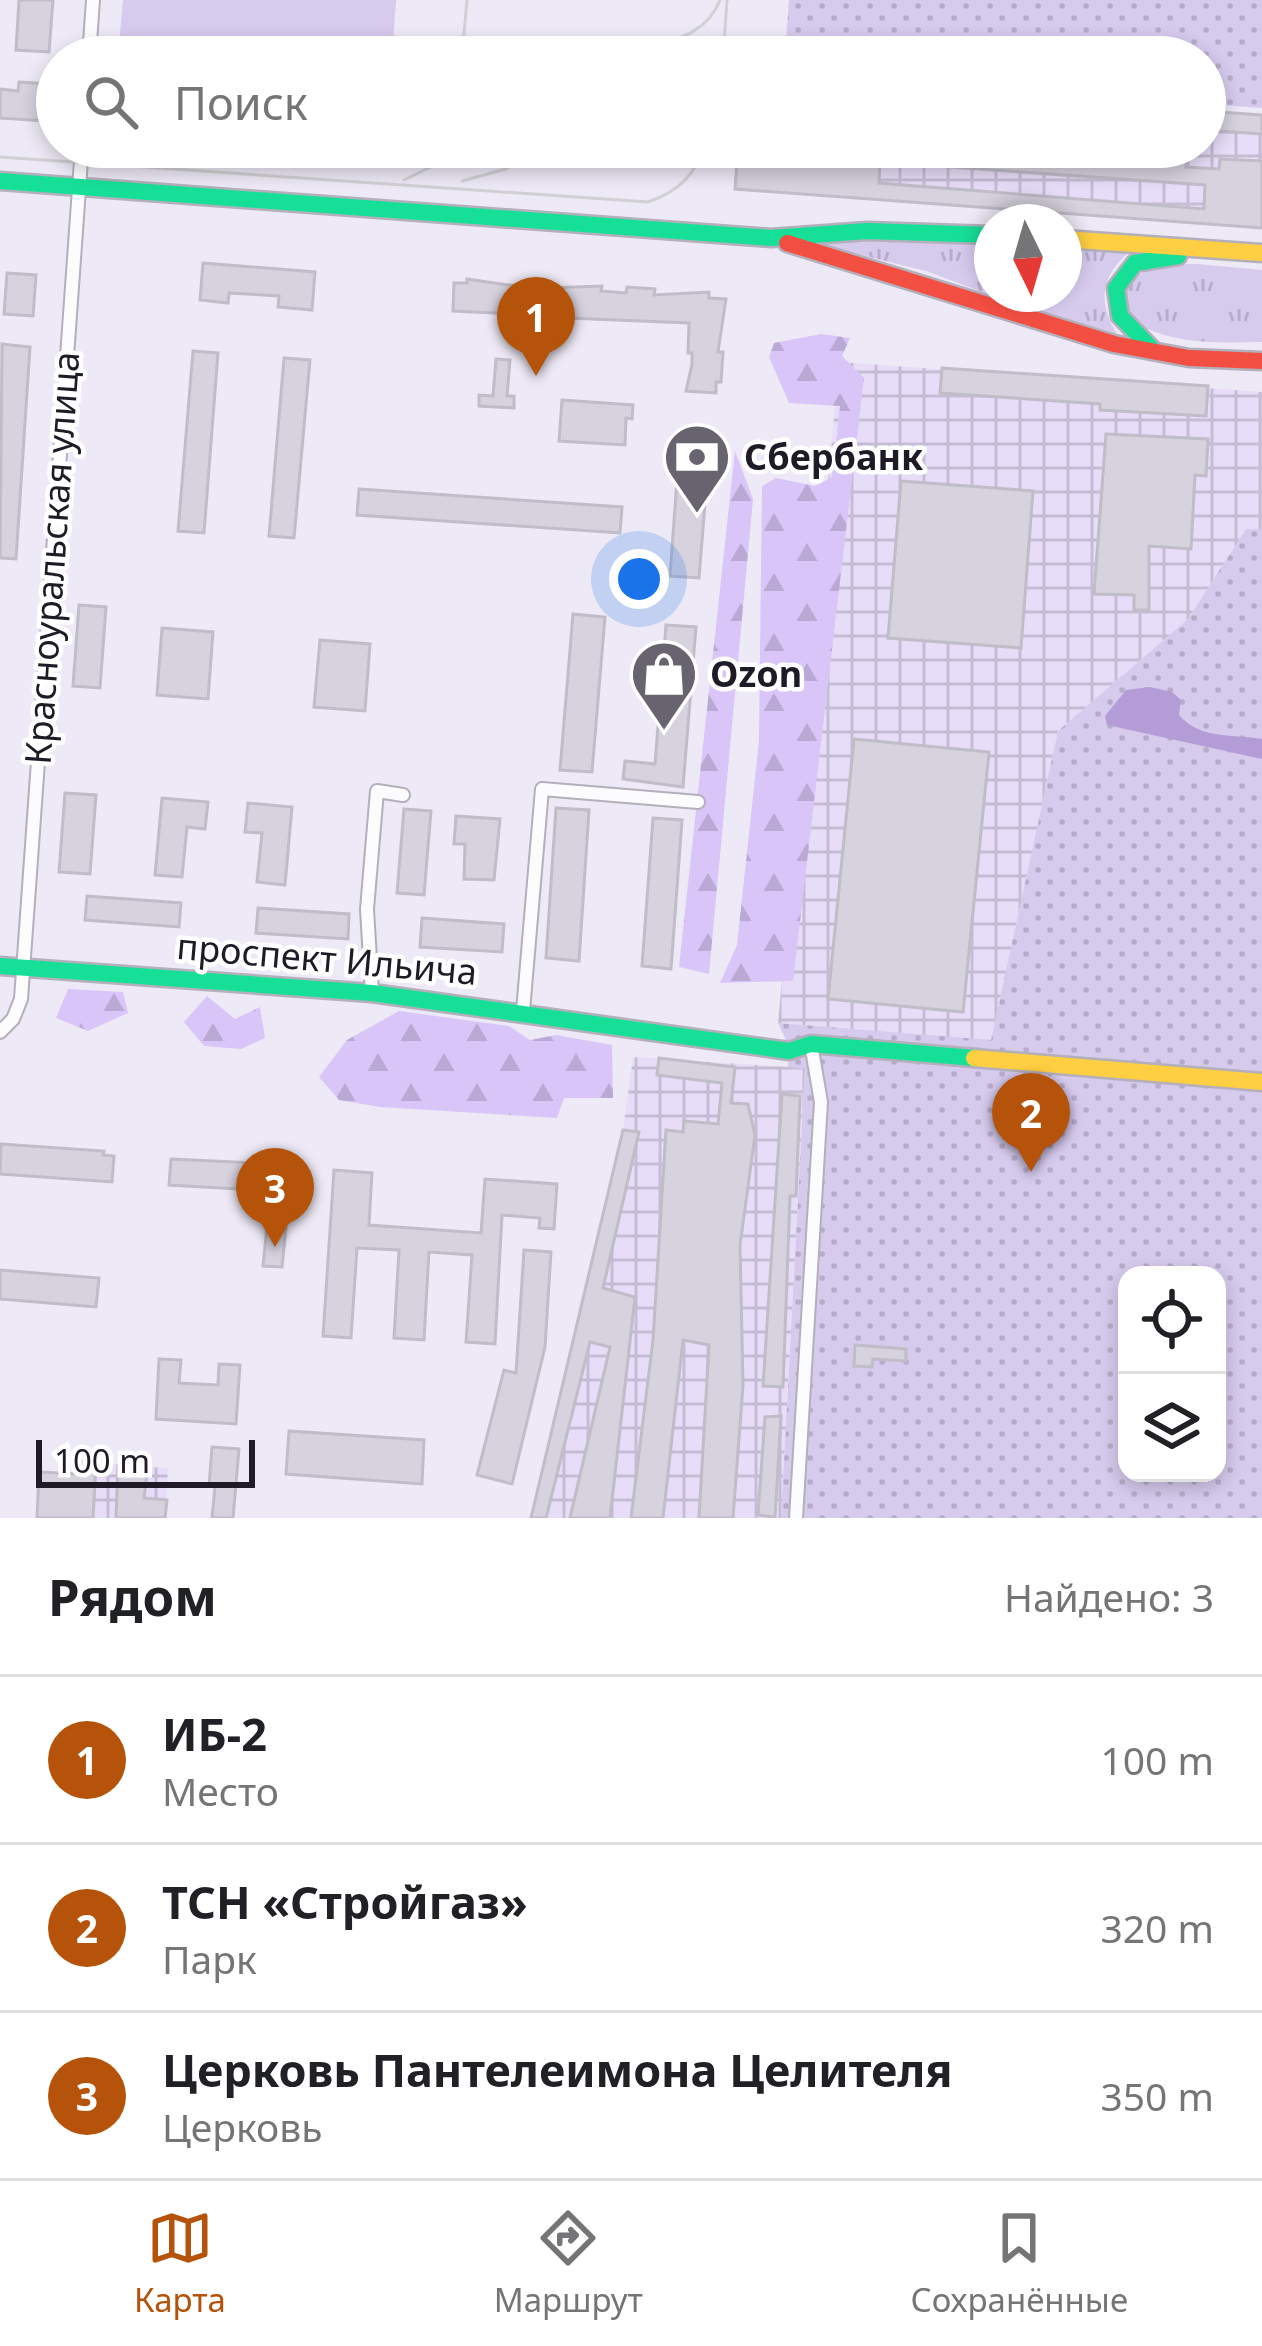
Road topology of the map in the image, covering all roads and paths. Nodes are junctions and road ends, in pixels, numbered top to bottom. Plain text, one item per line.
1 (93, 0) edge
2 (90, 36) edge
3 (80, 168) edge
4 (0, 181) edge
5 (79, 188) junction
6 (974, 234) edge
7 (771, 238) junction
8 (1082, 240) edge
9 (1215, 248) junction
10 (1262, 254) edge
11 (1155, 352) junction
12 (1262, 362) edge
13 (403, 795) dead end
14 (698, 802) dead end
15 (0, 966) edge
16 (22, 968) junction
17 (372, 994) junction
18 (523, 1011) junction
19 (0, 1032) edge
20 (811, 1044) junction
21 (1262, 1082) edge
22 (796, 1518) edge

1 - 2 street
3 - 5 street, Красноуральская улица
4 - 5 main road
5 - 7 main road
5 - 16 street, Красноуральская улица
6 - 7 main road
7 - 11 main road
8 - 9 main road
9 - 10 main road
9 - 11 main road
11 - 12 main road
13 - 17 street
14 - 18 street
15 - 16 main road, проспект Ильича
16 - 17 main road, проспект Ильича
16 - 19 street
17 - 18 main road, проспект Ильича
18 - 20 main road, проспект Ильича
20 - 21 main road, проспект Ильича
20 - 22 street

